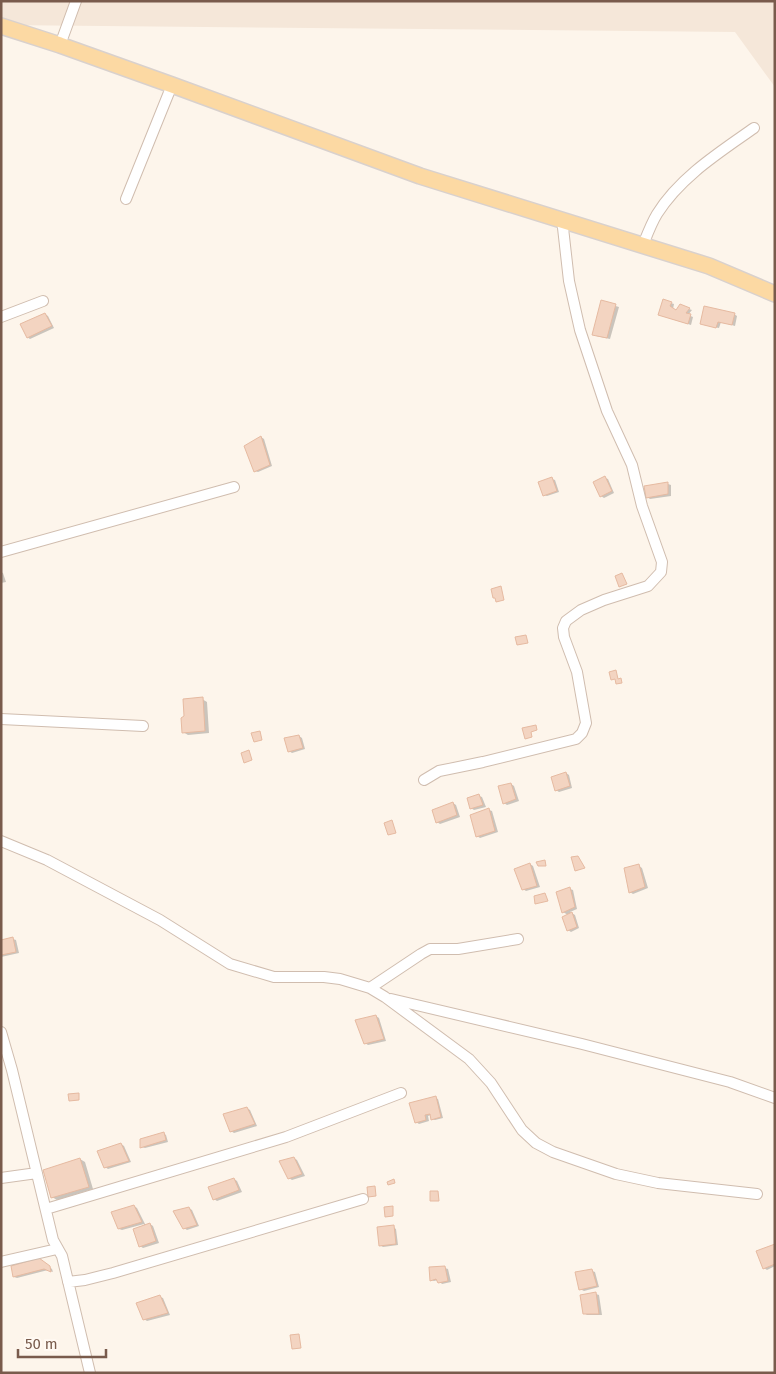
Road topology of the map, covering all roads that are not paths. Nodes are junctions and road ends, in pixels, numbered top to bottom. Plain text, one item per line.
1 (76, 1) edge
2 (1, 26) edge
3 (60, 45) junction
4 (172, 85) junction
5 (754, 128) dead end
6 (126, 200) dead end
7 (562, 219) junction
8 (643, 245) junction
9 (775, 294) edge
10 (43, 301) dead end
11 (1, 317) edge
12 (234, 487) dead end
13 (1, 552) edge
14 (1, 719) edge
15 (143, 726) dead end
16 (424, 780) dead end
17 (1, 841) edge
18 (518, 939) dead end
19 (370, 988) junction
20 (385, 998) junction
21 (1, 1032) edge
22 (401, 1093) dead end
23 (775, 1098) edge
24 (37, 1173) junction
25 (1, 1178) edge
26 (757, 1194) dead end
27 (363, 1199) dead end
28 (46, 1209) junction
29 (57, 1249) junction
30 (1, 1262) edge
31 (68, 1282) junction
32 (90, 1373) edge

1 - 3 street
2 - 3 main road
3 - 4 main road
4 - 6 street
4 - 7 main road
5 - 8 street
7 - 8 main road
7 - 16 street
8 - 9 main road
10 - 11 street
12 - 13 street
14 - 15 street
17 - 19 street
18 - 19 street
19 - 20 street
20 - 23 street
20 - 26 street
21 - 24 street
22 - 28 street
24 - 25 street
24 - 28 street
27 - 31 street
28 - 29 street
29 - 30 street
29 - 31 street
31 - 32 street

